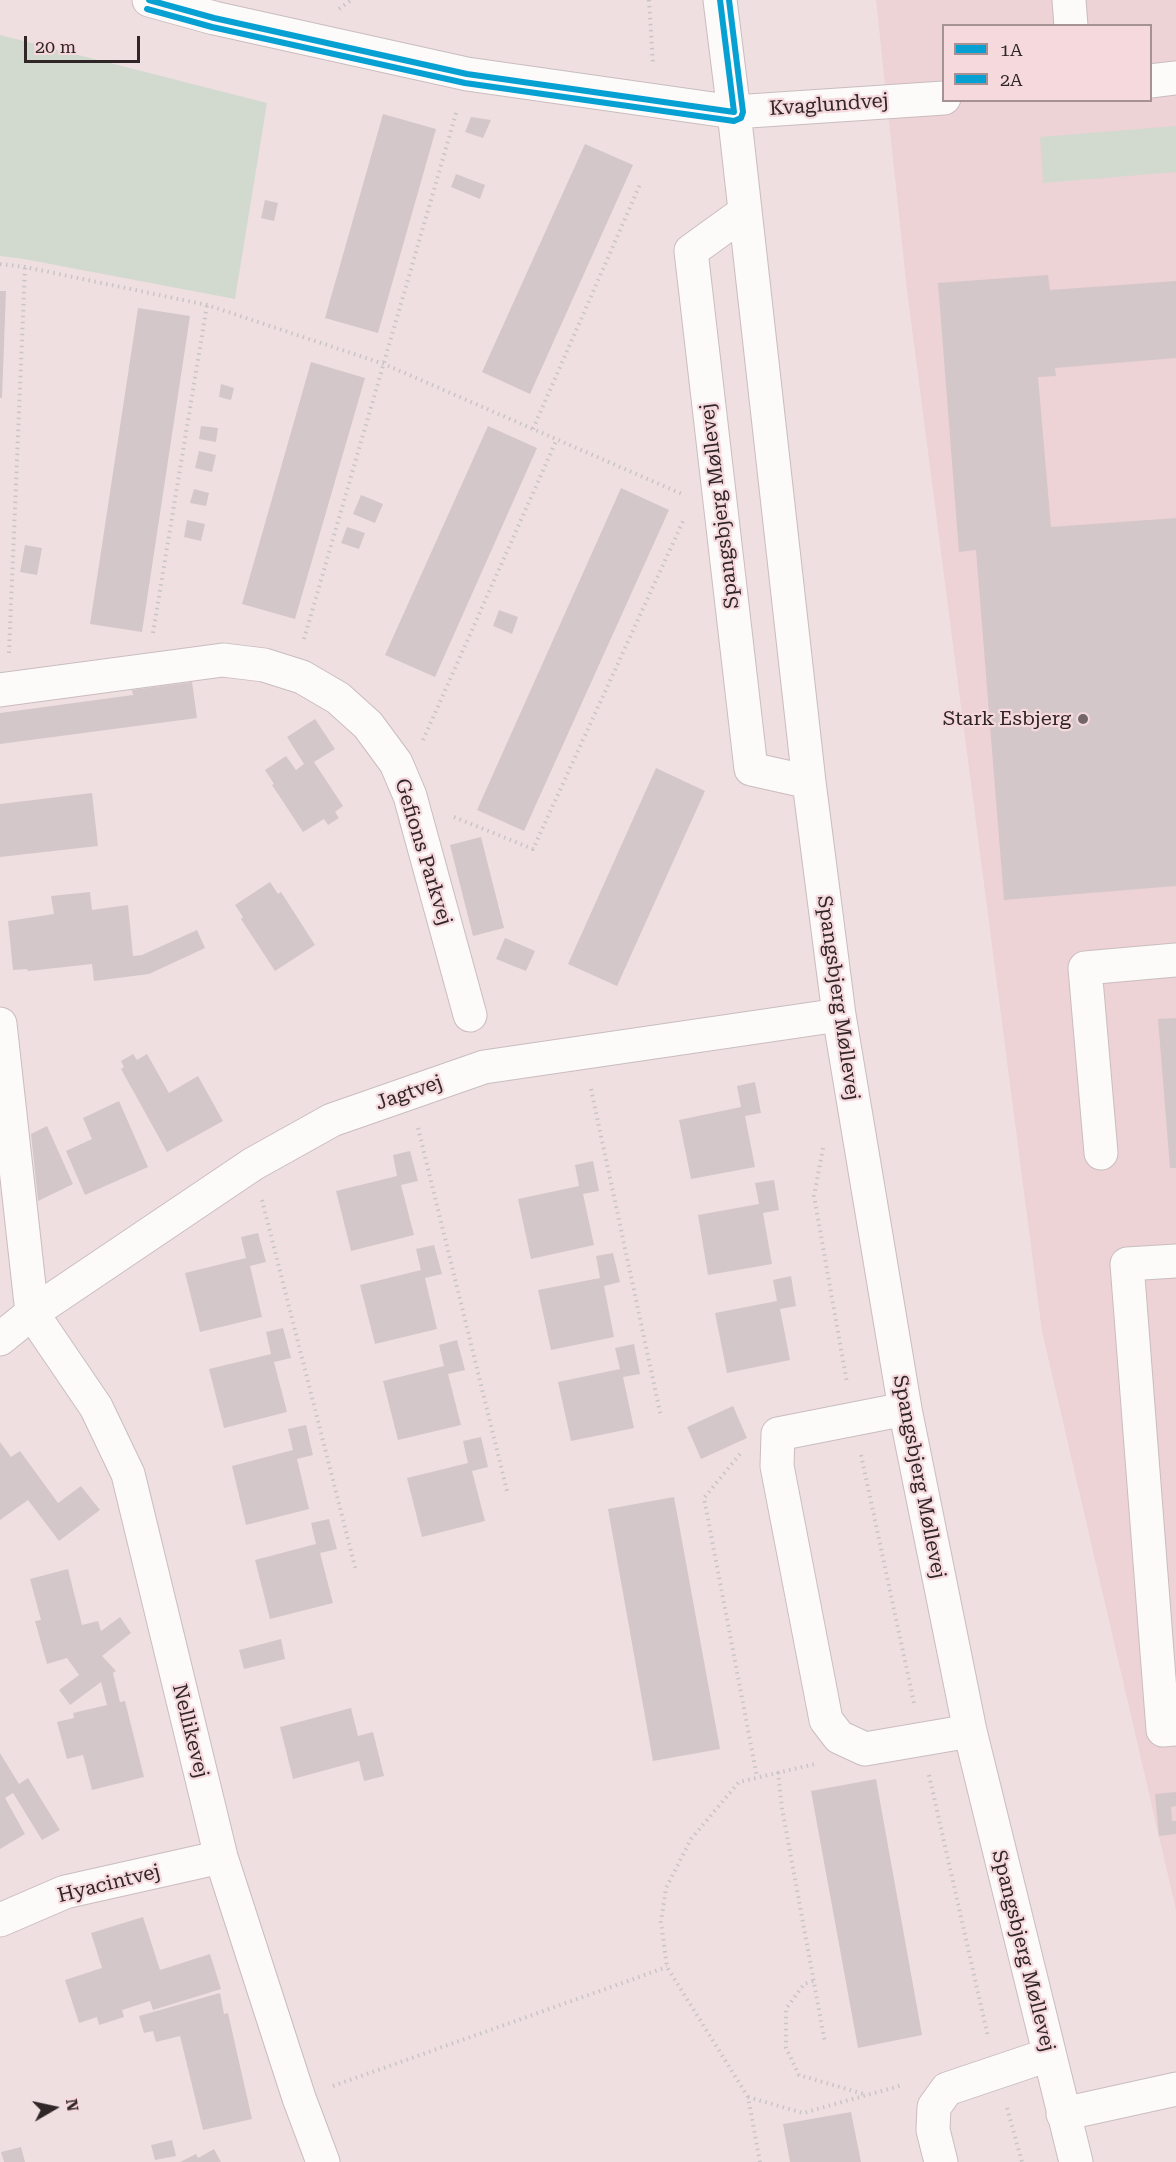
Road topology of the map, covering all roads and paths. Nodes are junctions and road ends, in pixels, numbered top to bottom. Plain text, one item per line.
1 (149, 0) edge
2 (649, 0) edge
3 (720, 0) edge
4 (1069, 0) edge
5 (1071, 24) edge
6 (467, 75) junction
7 (1176, 78) edge
8 (1152, 81) edge
9 (942, 98) edge
10 (655, 101) junction
11 (734, 112) junction
12 (641, 182) dead end
13 (745, 212) junction
14 (0, 264) edge
15 (25, 267) junction
16 (207, 305) junction
17 (384, 364) junction
18 (533, 429) junction
19 (557, 439) junction
20 (707, 505) junction
21 (147, 670) junction
22 (294, 674) junction
23 (4, 689) edge
24 (396, 763) junction
25 (809, 782) junction
26 (416, 821) junction
27 (1176, 960) edge
28 (470, 1014) dead end
29 (839, 1015) junction
30 (0, 1024) edge
31 (583, 1053) junction
32 (409, 1092) junction
33 (1101, 1154) dead end
34 (253, 1164) junction
35 (1176, 1261) edge
36 (32, 1313) junction
37 (0, 1339) edge
38 (905, 1409) junction
39 (661, 1417) dead end
40 (778, 1434) junction
41 (507, 1491) dead end
42 (357, 1571) dead end
43 (1176, 1729) edge
44 (970, 1731) junction
45 (839, 1737) junction
46 (778, 1772) junction
47 (757, 1778) junction
48 (221, 1857) junction
49 (0, 1920) edge
50 (667, 1967) junction
51 (813, 1981) junction
52 (825, 2043) dead end
53 (1048, 2055) junction
54 (910, 2084) dead end
55 (1176, 2090) edge
56 (868, 2095) junction
57 (748, 2097) junction
58 (299, 2098) junction
59 (1063, 2114) junction
60 (323, 2162) edge
61 (760, 2162) edge
62 (941, 2162) edge
63 (1076, 2162) edge

1 - 6 street, Kvaglundvej
2 - 10 path
3 - 11 street, Spangsbjerg Møllevej
4 - 5 street
6 - 10 street, Kvaglundvej
6 - 17 path
7 - 8 street
9 - 11 street, Kvaglundvej
10 - 11 street, Kvaglundvej
11 - 13 street, Spangsbjerg Møllevej
12 - 18 path
13 - 20 street, Spangsbjerg Møllevej
13 - 25 street, Spangsbjerg Møllevej
14 - 15 path
15 - 16 path
15 - 23 path
16 - 17 path
16 - 21 path
17 - 18 path
17 - 22 path
18 - 19 path
19 - 20 path
19 - 24 path
20 - 25 street, Spangsbjerg Møllevej
20 - 26 path
21 - 22 street, Gefions Parkvej
21 - 23 street, Gefions Parkvej
22 - 24 street, Gefions Parkvej
24 - 26 street, Gefions Parkvej
25 - 29 street, Spangsbjerg Møllevej
26 - 28 street, Gefions Parkvej
27 - 33 street
29 - 31 street, Jagtvej
29 - 38 street, Spangsbjerg Møllevej
30 - 36 street
31 - 32 street, Jagtvej
31 - 39 path
32 - 34 street, Jagtvej
32 - 41 path
34 - 36 street, Jagtvej
34 - 42 path
35 - 43 street
36 - 37 street, Jagtvej
36 - 48 street, Nellikevej
38 - 40 street
38 - 44 street, Spangsbjerg Møllevej
40 - 45 street
40 - 47 path
44 - 45 street
44 - 53 street, Spangsbjerg Møllevej
45 - 46 path
46 - 47 path
46 - 51 path
47 - 50 path
48 - 49 street, Hyacintvej
48 - 58 street, Nellikevej
50 - 57 path
50 - 58 path
51 - 52 path
51 - 56 path
53 - 59 street, Spangsbjerg Møllevej
53 - 62 street
54 - 56 path
55 - 59 street
56 - 57 path
57 - 61 path
58 - 60 street, Nellikevej
59 - 63 street, Spangsbjerg Møllevej

